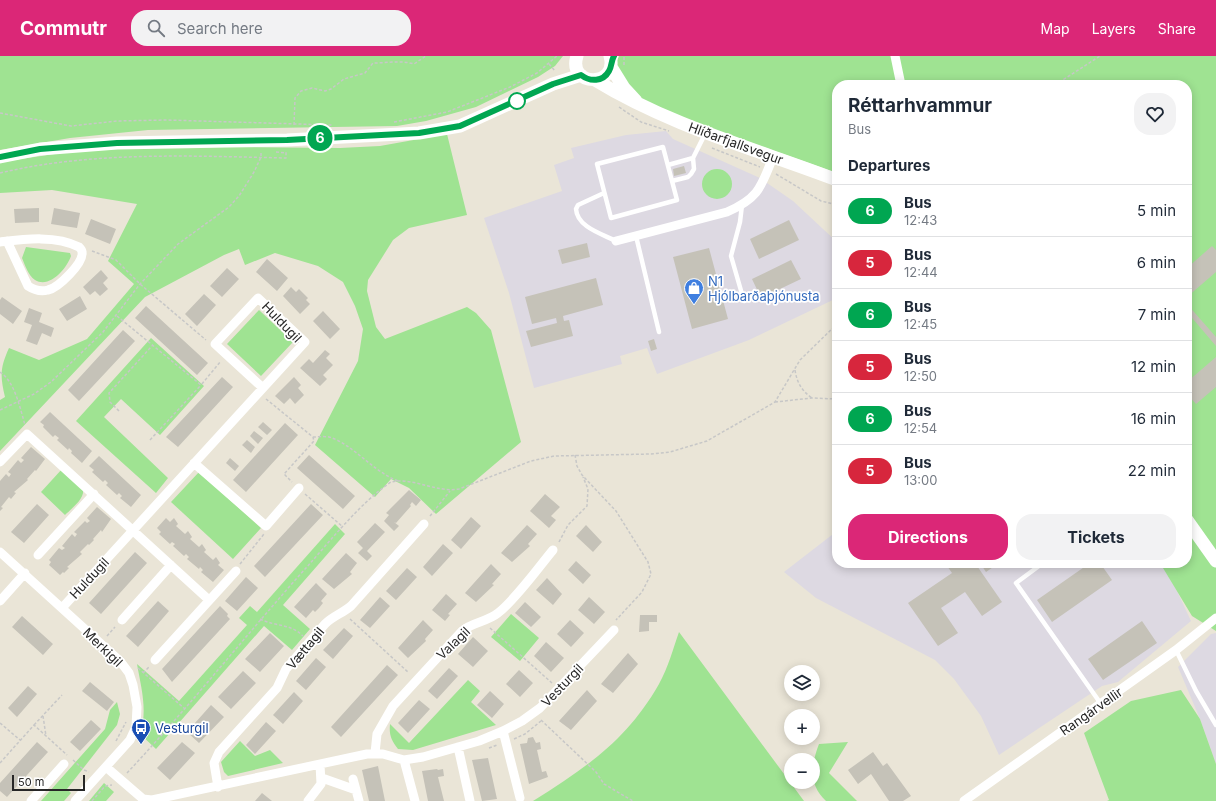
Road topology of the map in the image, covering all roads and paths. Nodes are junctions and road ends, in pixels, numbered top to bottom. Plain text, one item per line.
1 (426, 56) edge
2 (557, 56) edge
3 (895, 56) edge
4 (1100, 56) edge
5 (612, 60) edge
6 (578, 65) edge
7 (595, 80) junction
8 (900, 80) edge
9 (1063, 80) edge
10 (637, 102) junction
11 (617, 106) dead end
12 (0, 113) edge
13 (393, 122) dead end
14 (294, 125) junction
15 (333, 125) dead end
16 (676, 133) dead end
17 (703, 138) junction
18 (261, 152) dead end
19 (286, 153) dead end
20 (0, 157) edge
21 (261, 157) junction
22 (693, 158) junction
23 (770, 163) junction
24 (668, 165) junction
25 (0, 173) edge
26 (832, 179) edge
27 (672, 182) junction
28 (604, 193) junction
29 (832, 204) edge
30 (742, 205) junction
31 (636, 236) junction
32 (616, 241) joint
33 (3, 242) edge
34 (79, 247) junction
35 (140, 284) junction
36 (744, 301) dead end
37 (117, 316) junction
38 (832, 328) edge
39 (659, 332) dead end
40 (205, 340) junction
41 (213, 345) junction
42 (152, 346) junction
43 (219, 356) dead end
44 (795, 369) junction
45 (0, 372) edge
46 (201, 385) junction
47 (261, 390) junction
48 (812, 398) junction
49 (832, 399) edge
50 (18, 401) junction
51 (775, 402) junction
52 (0, 410) edge
53 (119, 411) dead end
54 (27, 434) junction
55 (313, 437) junction
56 (150, 440) dead end
57 (575, 456) junction
58 (0, 462) edge
59 (194, 463) junction
60 (582, 475) junction
61 (398, 480) junction
62 (299, 488) junction
63 (451, 490) junction
64 (94, 494) junction
65 (424, 524) joint
66 (343, 527) junction
67 (1192, 527) edge
68 (133, 530) junction
69 (553, 550) joint
70 (0, 552) edge
71 (38, 555) dead end
72 (1216, 561) edge
73 (171, 566) junction
74 (1036, 568) edge
75 (236, 571) dead end
76 (24, 573) junction
77 (209, 600) junction
78 (0, 601) edge
79 (62, 608) junction
80 (343, 613) junction
81 (1216, 618) edge
82 (260, 619) junction
83 (122, 620) joint
84 (482, 621) junction
85 (614, 630) joint
86 (105, 639) dead end
87 (309, 642) junction
88 (1176, 650) junction
89 (155, 660) dead end
90 (138, 668) dead end
91 (417, 680) junction
92 (559, 690) junction
93 (62, 695) dead end
94 (1101, 704) junction
95 (185, 709) junction
96 (533, 713) junction
97 (43, 716) junction
98 (128, 719) dead end
99 (541, 721) junction
100 (0, 723) edge
101 (1216, 724) edge
102 (34, 725) junction
103 (503, 731) junction
104 (46, 736) junction
105 (20, 740) junction
106 (505, 742) junction
107 (112, 747) dead end
108 (458, 747) junction
109 (489, 748) dead end
110 (375, 753) junction
111 (404, 760) junction
112 (0, 763) edge
113 (64, 764) dead end
114 (320, 764) junction
115 (106, 767) junction
116 (96, 778) junction
117 (322, 778) junction
118 (353, 779) dead end
119 (120, 780) junction
120 (105, 786) junction
121 (218, 787) junction
122 (356, 790) junction
123 (520, 798) dead end
124 (143, 800) edge
125 (31, 801) edge
126 (75, 801) edge
127 (92, 801) edge
128 (308, 801) edge
129 (359, 801) edge
130 (415, 801) edge
131 (470, 801) edge
132 (633, 801) edge
133 (964, 801) edge

1 - 14 path
2 - 13 path
3 - 8 street
4 - 9 path
5 - 7 main road
5 - 10 main road, Hlíðarfjallsvegur
6 - 7 main road, Hlíðarfjallsvegur
6 - 20 main road
7 - 10 main road, Hlíðarfjallsvegur
10 - 17 main road, Hlíðarfjallsvegur
11 - 16 path
12 - 14 path
14 - 15 path
17 - 22 lane
17 - 23 main road, Hlíðarfjallsvegur
17 - 23 path
18 - 21 path
19 - 21 path
21 - 25 path
21 - 35 path
22 - 24 lane
22 - 27 lane
23 - 26 main road, Hlíðarfjallsvegur
23 - 29 path
23 - 30 street
24 - 27 lane
24 - 28 lane
27 - 28 lane
28 - 32 lane
30 - 31 street
30 - 36 lane
31 - 32 street
31 - 39 lane
33 - 34 street
33 - 34 street
34 - 35 path
35 - 37 path
35 - 40 path
37 - 42 path
37 - 50 path
38 - 44 path
40 - 41 path
40 - 41 path
41 - 47 street
41 - 47 street, Huldugil
42 - 46 path
42 - 53 path
43 - 46 path
44 - 48 path
44 - 51 path
45 - 50 path
46 - 56 path
47 - 55 path
47 - 59 street, Huldugil
48 - 49 path
48 - 51 path
50 - 52 path
50 - 54 path
51 - 57 path
54 - 58 street
54 - 64 street
55 - 61 path
55 - 62 path
57 - 60 path
57 - 63 path
59 - 62 street
59 - 68 street, Huldugil
60 - 69 path
60 - 85 path
61 - 63 path
61 - 66 path
62 - 66 path
63 - 65 path
64 - 68 street
64 - 71 street
65 - 80 street, Vættagil
66 - 82 path
67 - 72 main road
68 - 73 street
68 - 79 street, Huldugil
69 - 84 street, Valagil
70 - 76 street, Merkigil
73 - 77 street
73 - 83 street
74 - 94 lane
75 - 77 street
76 - 78 street
76 - 79 street, Merkigil
77 - 89 street
79 - 115 street, Merkigil
80 - 87 street, Vættagil
80 - 91 path
81 - 88 street, Rangárvellir
82 - 87 path
82 - 95 path
83 - 86 path
84 - 91 street, Valagil
84 - 92 path
85 - 92 street, Vesturgil
87 - 121 street, Vættagil
88 - 94 street, Rangárvellir
88 - 101 lane
90 - 95 path
91 - 110 street, Valagil
92 - 96 street, Vesturgil
93 - 97 path
94 - 133 street, Rangárvellir
95 - 119 path
96 - 99 path
96 - 103 street, Vesturgil
97 - 102 path
97 - 104 path
98 - 107 path
99 - 106 path
99 - 132 path
100 - 105 path
102 - 104 path
102 - 105 path
103 - 106 street
103 - 108 street, Vesturgil
104 - 116 path
105 - 112 path
106 - 109 path
106 - 123 street
108 - 111 street, Vesturgil
108 - 131 street
110 - 111 street, Vesturgil
110 - 114 street, Vesturgil
111 - 130 street
113 - 125 street
114 - 117 street
114 - 121 street, Vesturgil
115 - 116 street, Merkigil
115 - 119 street, Vesturgil
116 - 120 path
116 - 126 street, Merkigil
117 - 122 street
117 - 128 street
118 - 122 street
119 - 120 path
119 - 124 street, Vesturgil
120 - 127 path
121 - 124 street, Vesturgil
122 - 129 street

